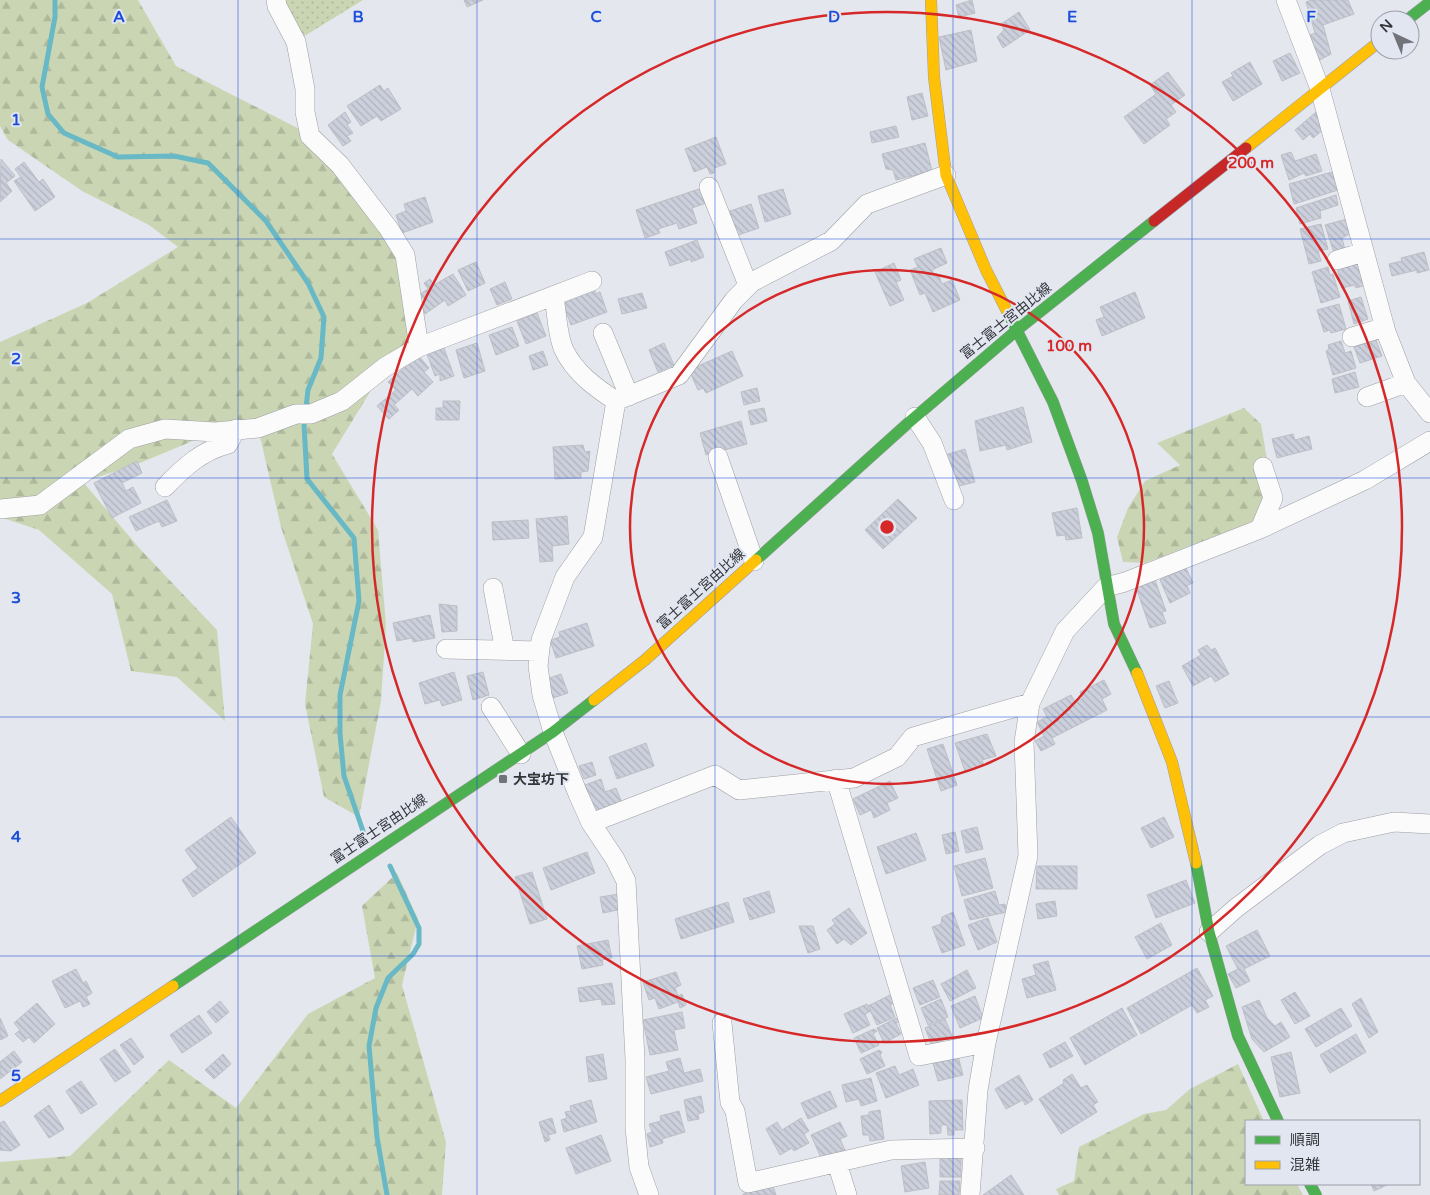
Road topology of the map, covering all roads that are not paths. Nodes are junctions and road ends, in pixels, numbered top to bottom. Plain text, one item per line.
1 (276, 0) edge
2 (931, 0) edge
3 (1286, 0) edge
4 (1430, 2) edge
5 (1420, 10) edge
6 (1370, 49) edge
7 (1320, 89) junction
8 (946, 175) junction
9 (708, 187) dead end
10 (1364, 252) junction
11 (1337, 260) dead end
12 (592, 281) dead end
13 (748, 285) junction
14 (554, 297) junction
15 (1385, 327) junction
16 (1017, 330) junction
17 (603, 333) dead end
18 (1352, 337) dead end
19 (419, 348) junction
20 (1406, 383) junction
21 (1367, 398) dead end
22 (622, 399) junction
23 (1430, 413) edge
24 (915, 417) junction
25 (236, 429) junction
26 (1430, 441) edge
27 (718, 457) dead end
28 (1263, 468) dead end
29 (165, 487) dead end
30 (954, 500) dead end
31 (0, 509) edge
32 (1260, 529) junction
33 (754, 561) junction
34 (1106, 587) junction
35 (493, 588) dead end
36 (446, 649) dead end
37 (505, 651) junction
38 (539, 651) junction
39 (1030, 703) junction
40 (491, 707) dead end
41 (553, 732) junction
42 (521, 754) junction
43 (836, 780) junction
44 (591, 823) junction
45 (1430, 824) edge
46 (1209, 932) junction
47 (722, 1024) dead end
48 (986, 1043) junction
49 (0, 1101) edge
50 (1278, 1120) edge
51 (975, 1148) junction
52 (837, 1163) junction
53 (649, 1195) edge
54 (846, 1195) edge
55 (970, 1195) edge

1 - 19 street
2 - 8 main road
3 - 7 street
4 - 5 main road
6 - 7 main road, 富士富士宮由比線
7 - 10 street
7 - 16 main road, 富士富士宮由比線
8 - 13 street
8 - 16 main road
9 - 13 street
10 - 11 street
10 - 15 street
12 - 14 street
13 - 22 street
14 - 19 street
14 - 22 street
15 - 18 street
15 - 20 street
16 - 24 main road, 富士富士宮由比線
16 - 34 main road
17 - 22 street
19 - 25 street
20 - 21 street
20 - 23 street
22 - 38 street
24 - 30 street
24 - 33 main road, 富士富士宮由比線
25 - 29 street
25 - 31 street
26 - 32 street
27 - 33 street
28 - 32 street
32 - 34 street
33 - 41 main road, 富士富士宮由比線
34 - 39 street
34 - 46 main road
35 - 37 street
36 - 37 street
37 - 38 street
38 - 41 street
39 - 43 street
39 - 48 street
40 - 42 street
41 - 42 main road, 富士富士宮由比線
41 - 44 street
42 - 49 main road, 富士富士宮由比線
43 - 44 street
43 - 48 street
44 - 53 street
45 - 46 street
46 - 50 main road
47 - 52 street
48 - 51 street
51 - 52 street
51 - 55 street
52 - 54 street

